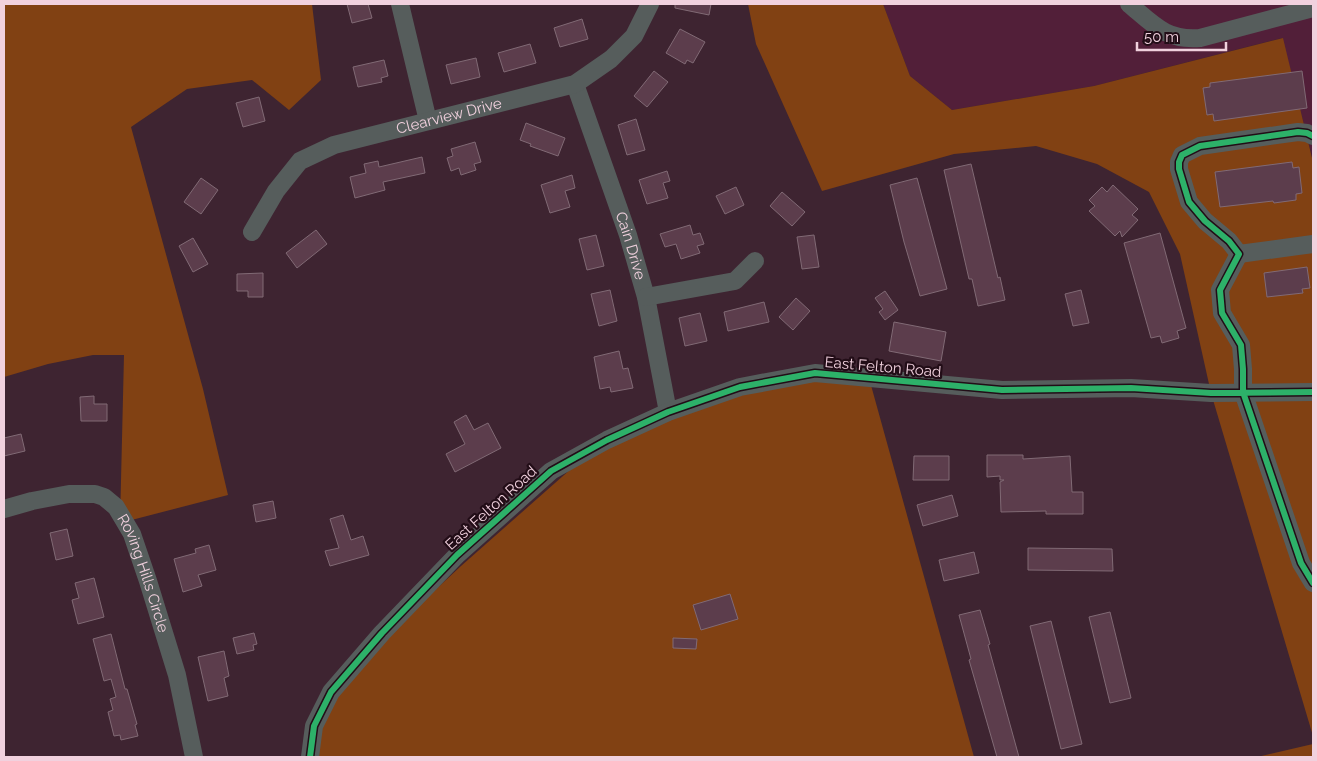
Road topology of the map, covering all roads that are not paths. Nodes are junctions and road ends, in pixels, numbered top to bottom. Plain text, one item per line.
1 (400, 4) edge
2 (650, 4) edge
3 (1129, 4) edge
4 (1313, 8) edge
5 (574, 84) junction
6 (428, 121) junction
7 (1313, 136) edge
8 (252, 232) dead end
9 (1313, 244) edge
10 (1240, 254) junction
11 (756, 261) dead end
12 (646, 297) junction
13 (1243, 392) junction
14 (1313, 392) edge
15 (668, 412) junction
16 (4, 509) edge
17 (1313, 583) edge
18 (194, 757) edge
19 (310, 757) edge

1 - 6 street
2 - 5 street, Clearview Drive
3 - 4 street
5 - 6 street, Clearview Drive
5 - 12 street, Cain Drive
6 - 8 street, Clearview Drive
7 - 10 street
9 - 10 street
10 - 13 street
11 - 12 street
12 - 15 street, Cain Drive
13 - 14 street, East Felton Road
13 - 15 street, East Felton Road
13 - 17 street
15 - 19 street, East Felton Road
16 - 18 street, Roving Hills Circle

